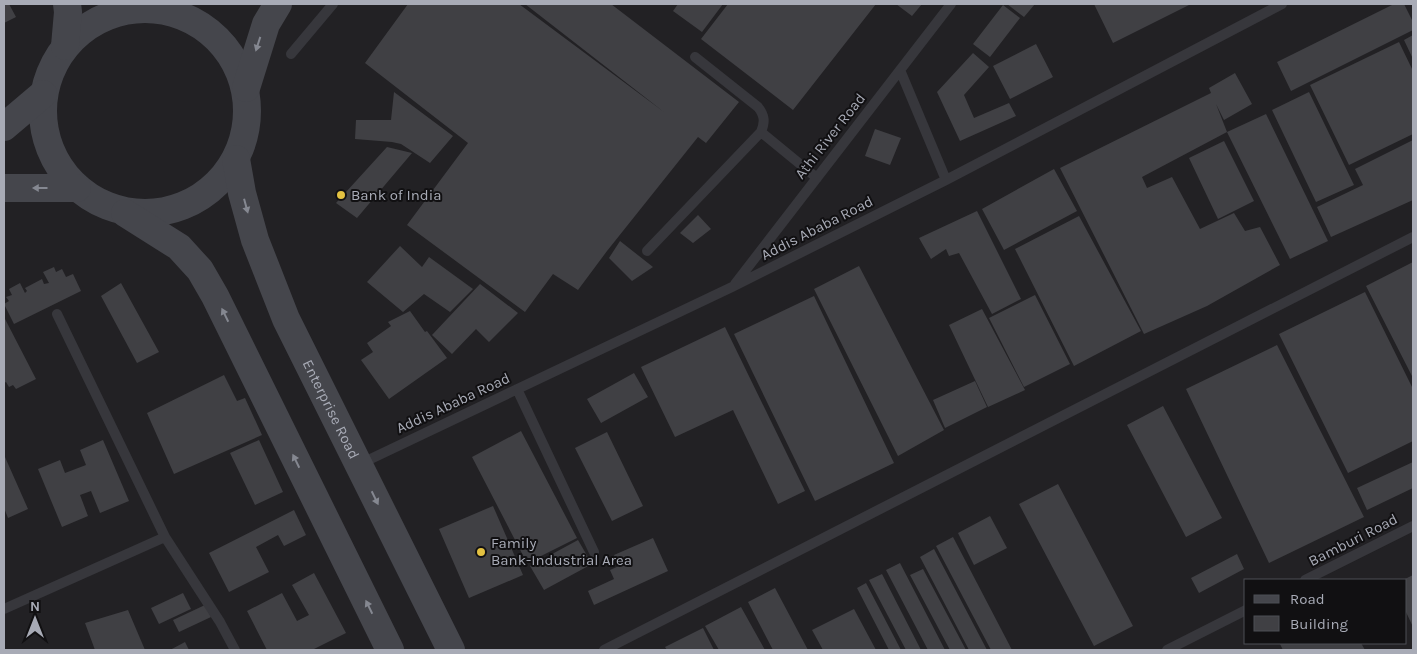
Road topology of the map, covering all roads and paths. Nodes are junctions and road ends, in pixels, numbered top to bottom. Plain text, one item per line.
1 (67, 4) edge
2 (278, 4) edge
3 (332, 4) edge
4 (951, 4) edge
5 (1282, 4) edge
6 (144, 6) edge
7 (65, 46) junction
8 (291, 54) dead end
9 (695, 57) dead end
10 (900, 70) junction
11 (246, 88) junction
12 (43, 94) junction
13 (4, 127) edge
14 (760, 132) junction
15 (236, 159) junction
16 (817, 178) junction
17 (946, 180) junction
18 (4, 188) edge
19 (77, 188) junction
20 (120, 210) junction
21 (1413, 237) edge
22 (647, 250) dead end
23 (732, 287) junction
24 (57, 314) dead end
25 (517, 389) junction
26 (358, 465) junction
27 (1413, 526) edge
28 (165, 537) junction
29 (594, 552) dead end
30 (1307, 579) edge
31 (4, 609) edge
32 (1244, 611) edge
33 (235, 650) edge
34 (390, 650) edge
35 (451, 650) edge
36 (604, 650) edge
37 (1166, 650) edge

1 - 7 main road
2 -> 11 main road
3 - 8 lane
4 - 10 lane, Athi River Road
5 - 17 lane, Addis Ababa Road
6 - 7 main road
6 - 11 main road
7 - 12 main road
9 - 14 lane
10 - 16 lane, Athi River Road
10 - 17 lane
11 - 15 main road
12 - 13 main road
12 - 19 main road
14 - 16 lane
14 - 22 lane
15 - 20 main road
15 -> 26 main road, Enterprise Road
16 - 23 lane, Athi River Road
17 - 23 lane, Addis Ababa Road
19 -> 18 main road
19 - 20 main road
34 -> 20 main road
21 - 36 lane
23 - 25 lane, Addis Ababa Road
24 - 28 lane
25 - 26 lane, Addis Ababa Road
25 - 29 lane
26 -> 35 main road, Enterprise Road
27 - 30 lane, Bamburi Road
28 - 31 lane
28 - 33 lane
32 - 37 lane

